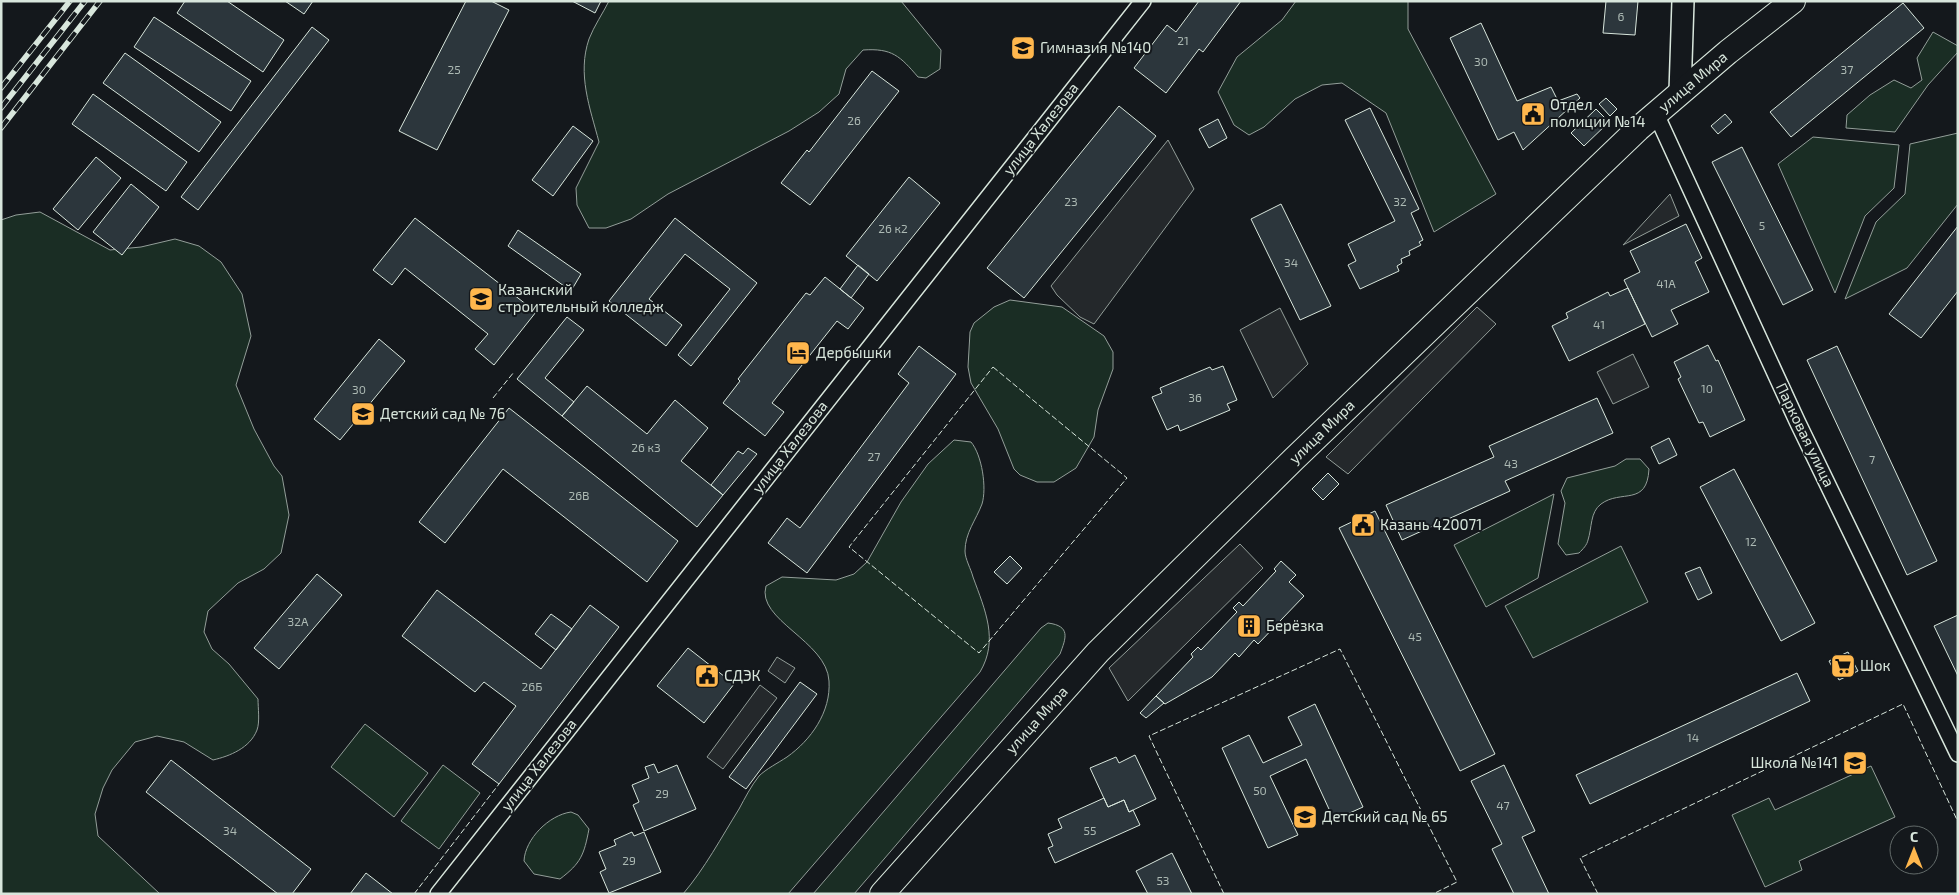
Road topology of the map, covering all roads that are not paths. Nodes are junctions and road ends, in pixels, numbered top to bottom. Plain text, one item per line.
1 (1143, 1) edge
2 (1683, 1) edge
3 (1793, 1) edge
4 (1680, 92) junction
5 (1656, 114) junction
6 (1958, 754) edge
7 (438, 894) edge
8 (882, 894) edge

1 - 7 street, улица Халезова
2 - 4 street
3 - 4 main road, улица Мира
4 - 5 main road, улица Мира
5 - 6 street, Парковая улица
5 - 8 main road, улица Мира

